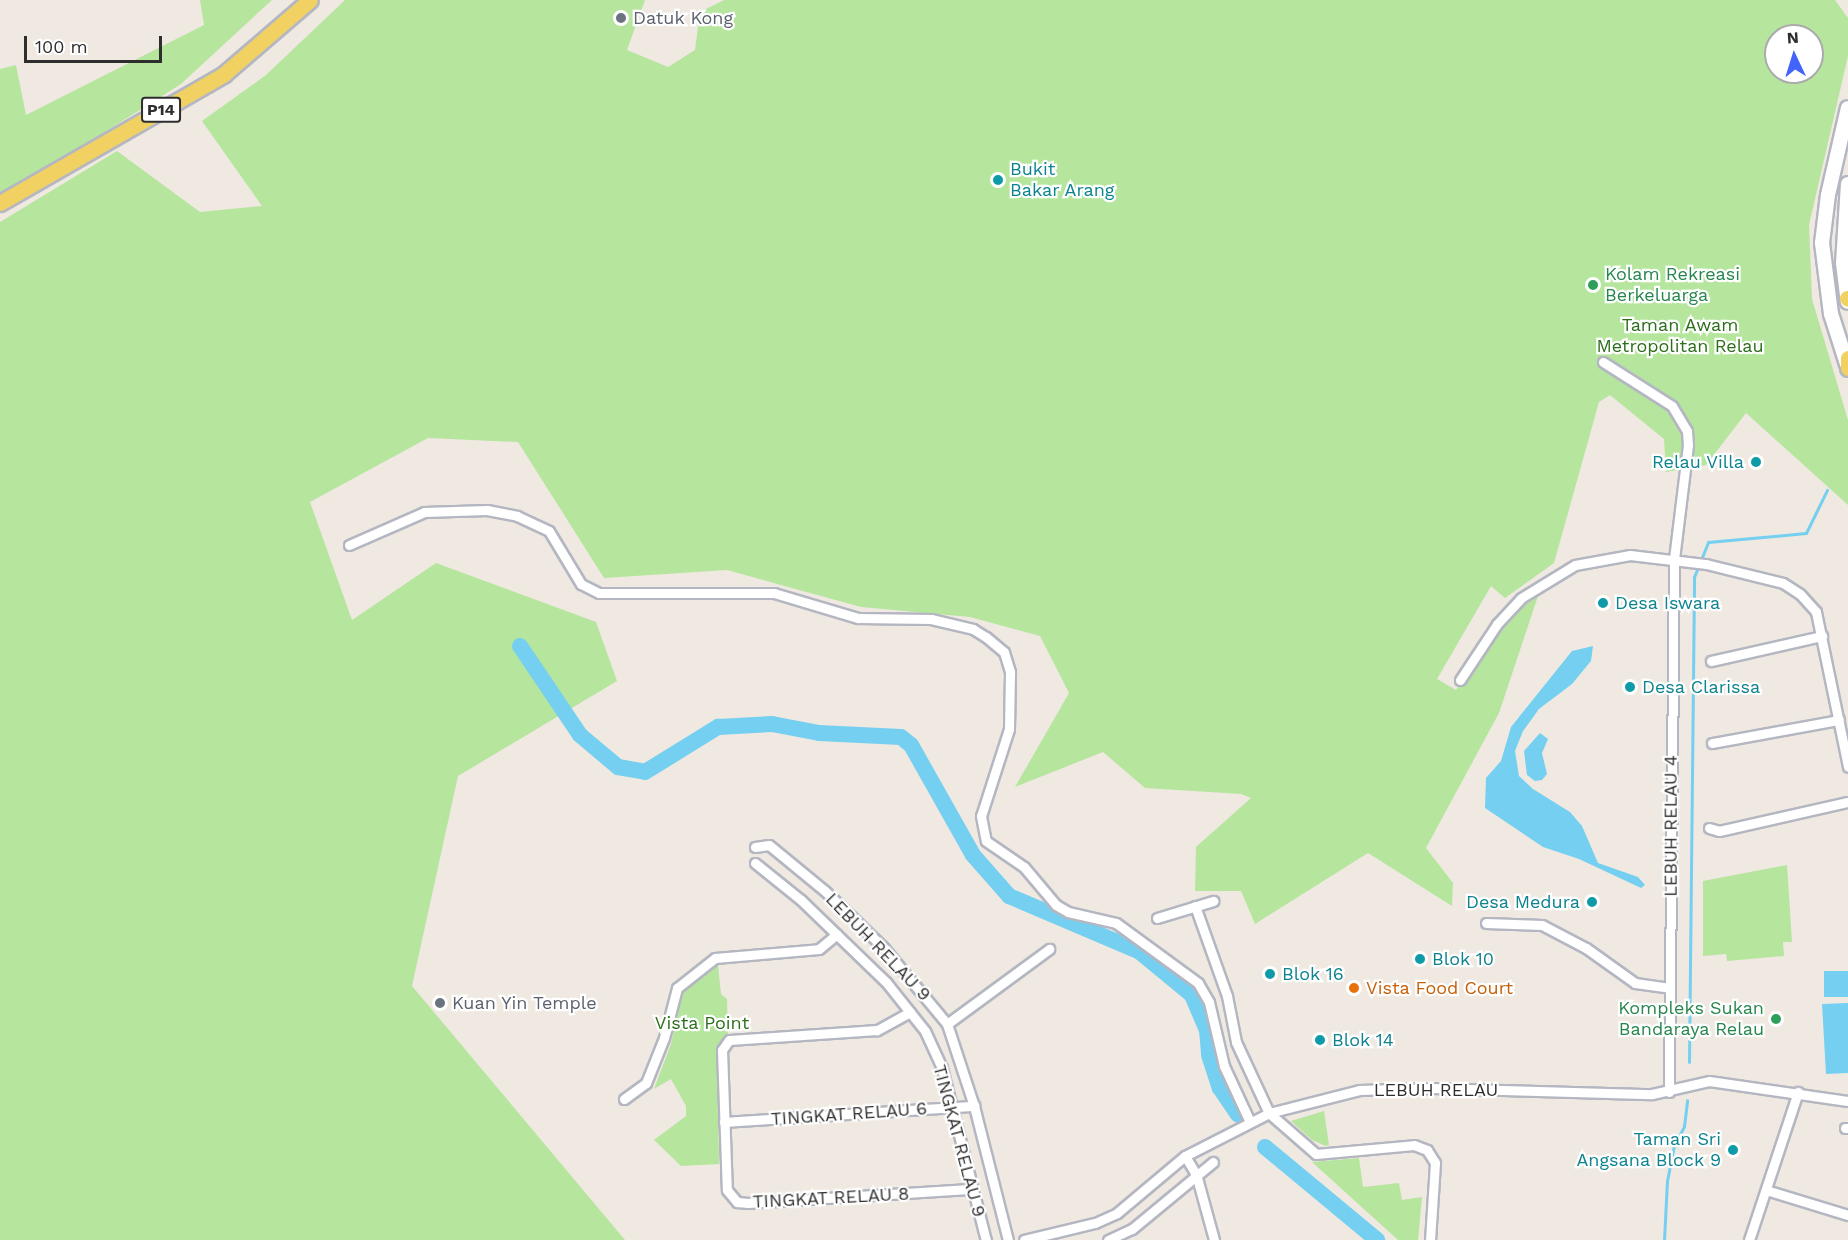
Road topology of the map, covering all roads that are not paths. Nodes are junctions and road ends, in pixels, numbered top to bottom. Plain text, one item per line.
1 (310, 0) edge
2 (1848, 108) edge
3 (1848, 184) edge
4 (0, 204) edge
5 (1848, 300) edge
6 (1831, 314) junction
7 (1848, 336) edge
8 (1603, 362) dead end
9 (1848, 364) edge
10 (349, 545) dead end
11 (1674, 559) junction
12 (1822, 636) junction
13 (1711, 661) dead end
14 (1460, 680) dead end
15 (1839, 720) junction
16 (1712, 743) dead end
17 (1848, 767) edge
18 (1848, 802) edge
19 (1709, 828) dead end
20 (754, 847) dead end
21 (755, 864) dead end
22 (1213, 901) dead end
23 (1195, 906) junction
24 (1157, 918) dead end
25 (1486, 923) dead end
26 (837, 934) junction
27 (1049, 949) dead end
28 (1670, 988) junction
29 (910, 1012) junction
30 (947, 1024) junction
31 (1669, 1092) junction
32 (1798, 1092) junction
33 (624, 1099) dead end
34 (1848, 1101) edge
35 (974, 1106) junction
36 (952, 1107) junction
37 (1269, 1113) junction
38 (724, 1122) junction
39 (1250, 1122) junction
40 (1185, 1156) junction
41 (1213, 1162) dead end
42 (1196, 1174) junction
43 (973, 1189) junction
44 (1766, 1190) junction
45 (1848, 1215) edge
46 (1131, 1229) junction
47 (986, 1240) edge
48 (1008, 1240) edge
49 (1024, 1240) edge
50 (1108, 1240) edge
51 (1134, 1240) edge
52 (1214, 1240) edge
53 (1430, 1240) edge
54 (1749, 1240) edge

1 - 4 main road, P14
2 - 6 main road
3 - 5 main road
6 - 7 main road
6 - 9 main road
8 - 11 street, LEBUH RELAU 4
10 - 39 street
11 - 12 street
11 - 14 street
11 - 28 street, LEBUH RELAU 4
12 - 13 street
12 - 15 street
15 - 16 street
15 - 17 street
18 - 19 street
20 - 30 street, LEBUH RELAU 9
21 - 26 street, TINGKAT RELAU 9
22 - 23 street
23 - 24 street
23 - 37 street
25 - 28 street
26 - 29 street, TINGKAT RELAU 9
26 - 33 street
27 - 30 street
28 - 31 street, LEBUH RELAU 4
29 - 36 street, TINGKAT RELAU 9
29 - 38 street
30 - 35 street, LEBUH RELAU 9
31 - 32 street, LEBUH RELAU
31 - 37 street, LEBUH RELAU
32 - 34 street, LEBUH RELAU
32 - 44 street
35 - 36 street, TINGKAT RELAU 6
35 - 48 street, LEBUH RELAU 9
36 - 38 street, TINGKAT RELAU 6
36 - 43 street, TINGKAT RELAU 9
37 - 39 street, LEBUH RELAU
37 - 53 street
38 - 43 street, TINGKAT RELAU 8
39 - 40 street, LEBUH RELAU
40 - 42 street
40 - 49 street, LEBUH RELAU
41 - 42 street
42 - 46 street
42 - 52 street
43 - 47 street, TINGKAT RELAU 9
44 - 45 street
44 - 54 street
46 - 50 street
46 - 51 street

